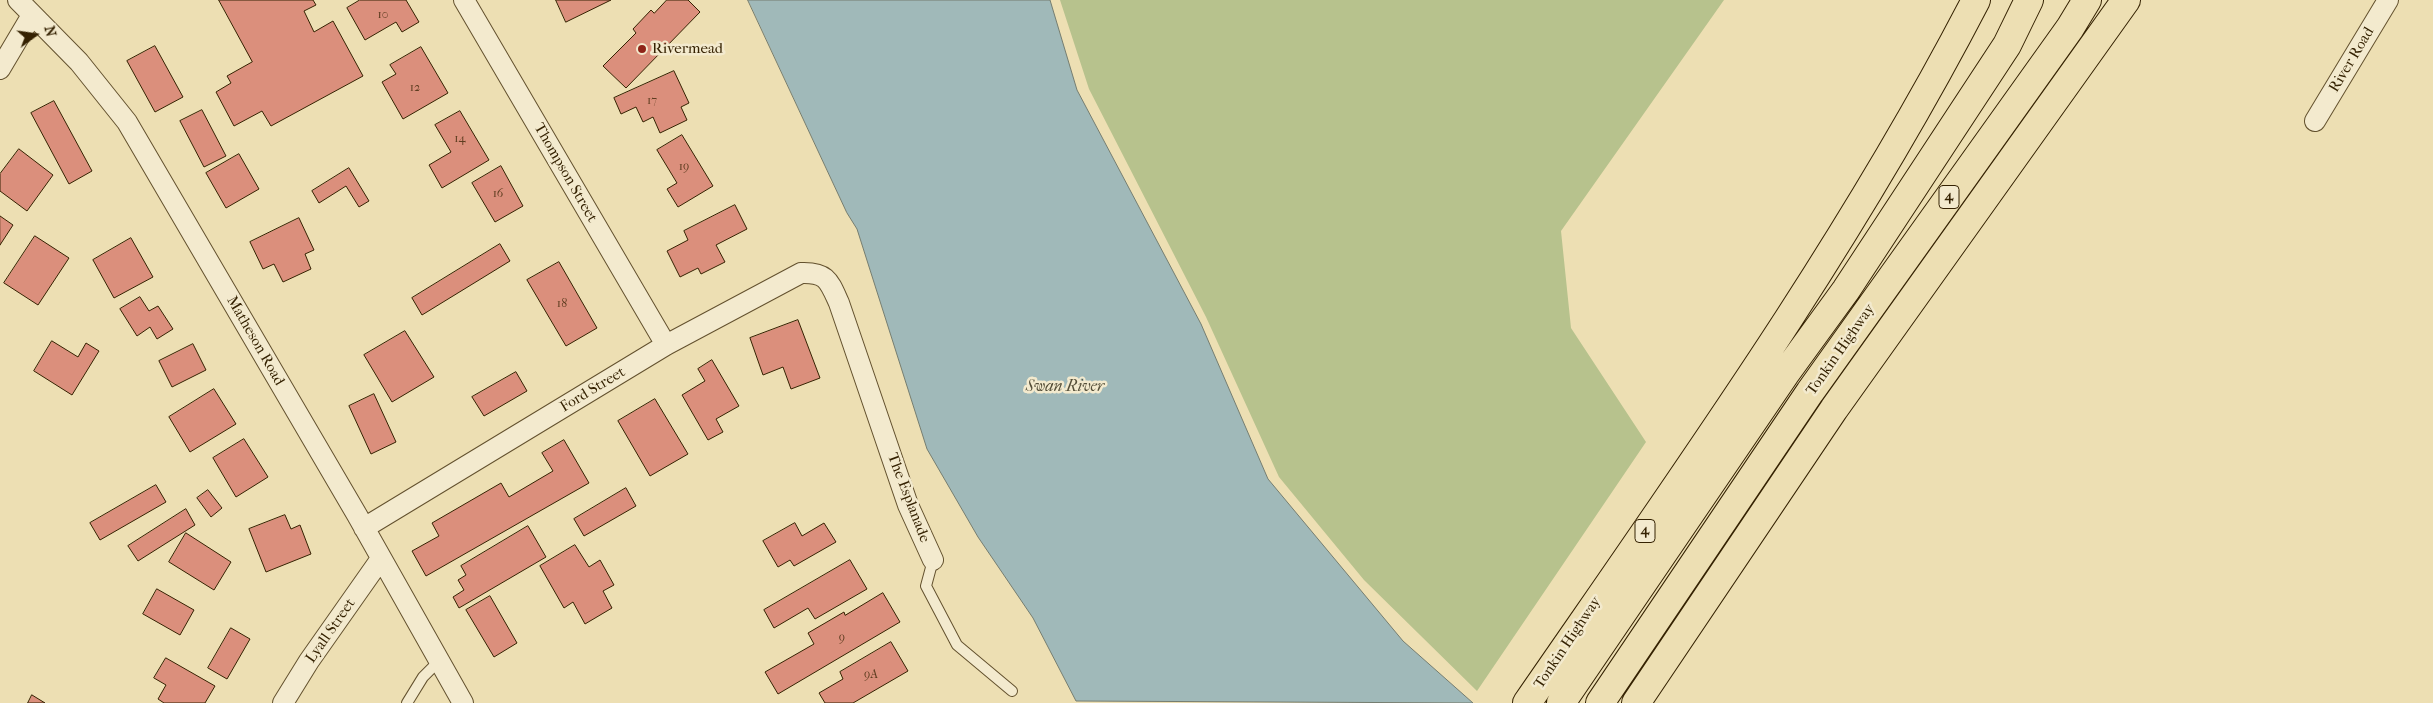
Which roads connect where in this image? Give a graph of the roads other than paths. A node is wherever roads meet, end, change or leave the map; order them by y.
1 (18, 0) edge
2 (464, 0) edge
3 (1976, 0) edge
4 (2029, 0) edge
5 (2087, 0) edge
6 (2126, 0) edge
7 (2388, 0) edge
8 (32, 15) junction
9 (0, 69) edge
10 (2315, 121) dead end
11 (828, 280) joint
12 (666, 346) junction
13 (364, 528) junction
14 (380, 560) junction
15 (933, 560) joint
16 (439, 661) junction
17 (1012, 691) dead end
18 (283, 703) edge
19 (408, 703) edge
20 (463, 703) edge
21 (1527, 703) edge
22 (1560, 703) edge
23 (1600, 703) edge
24 (1636, 703) edge

1 - 8 street, Matheson Road
2 - 12 street, Thompson Street
3 - 21 highway, Tonkin Highway / 4
4 - 22 highway, Tonkin Highway
5 - 23 highway, Tonkin Highway / 4
6 - 24 highway
7 - 10 street, River Road
8 - 9 street
8 - 13 street, Matheson Road
11 - 12 street, Ford Street
11 - 15 street, The Esplanade
12 - 13 street, Ford Street
13 - 14 street, Matheson Road
14 - 16 street, Matheson Road
14 - 18 street, Lyall Street
15 - 17 lane, The Esplanade
16 - 19 lane
16 - 20 street, Matheson Road

